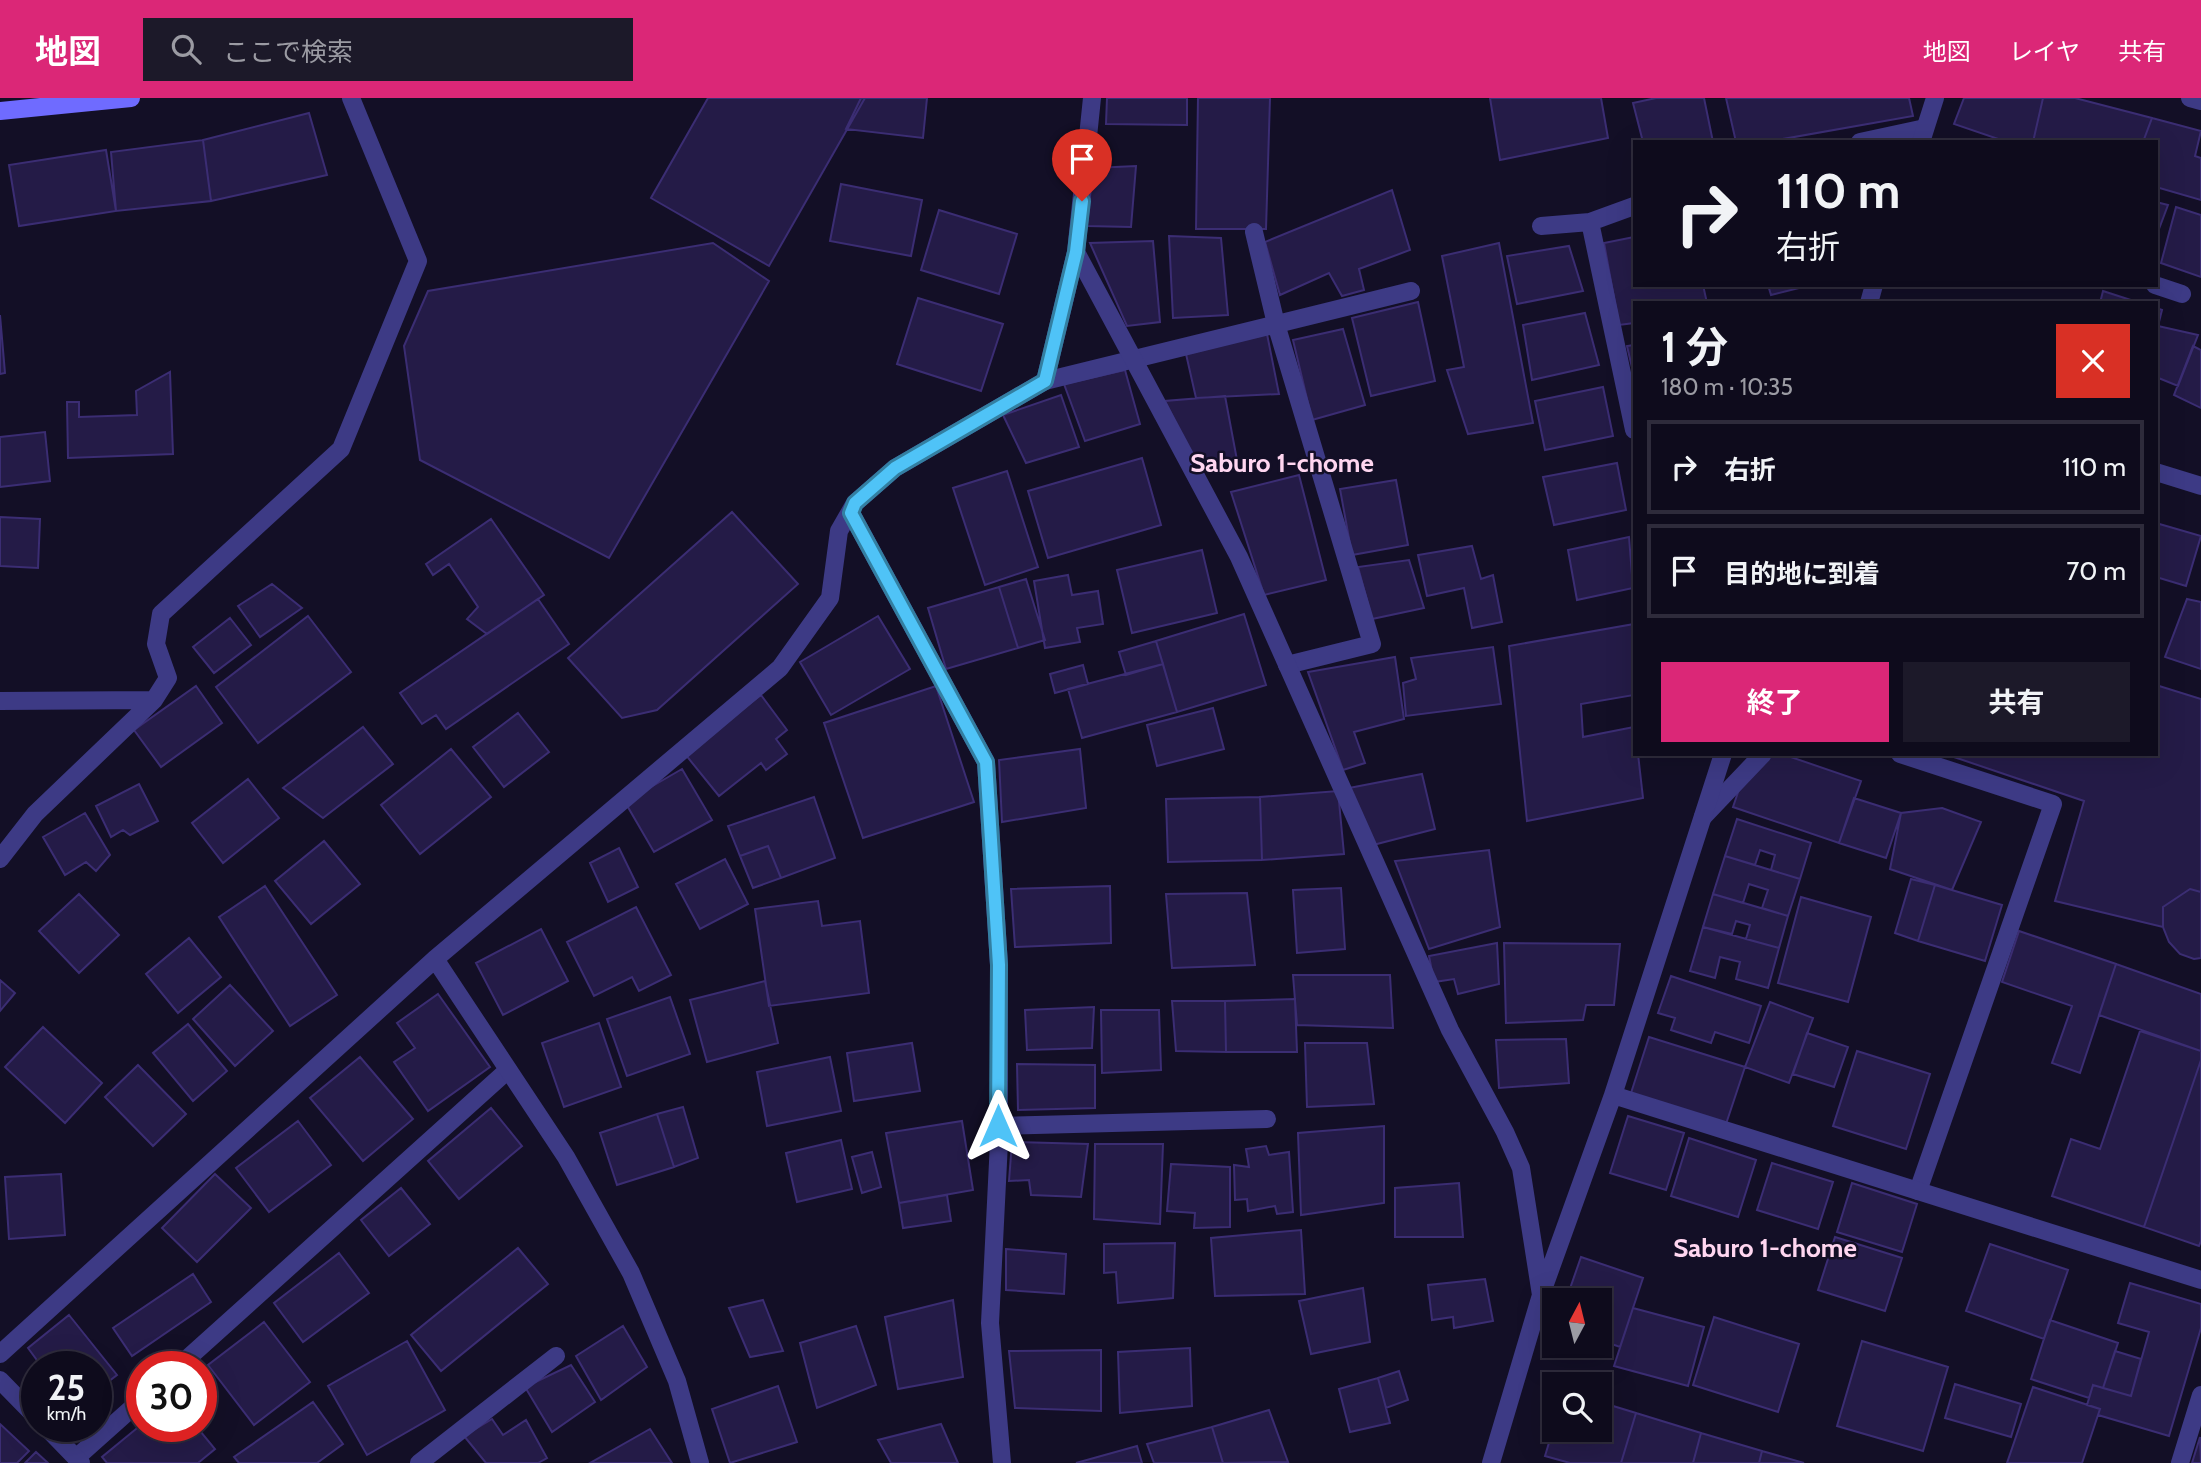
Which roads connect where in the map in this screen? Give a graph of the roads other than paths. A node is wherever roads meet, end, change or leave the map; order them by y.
1 (131, 98) edge
2 (351, 98) edge
3 (1092, 98) edge
4 (1935, 98) edge
5 (2190, 98) edge
6 (2201, 102) edge
7 (9, 107) edge
8 (1923, 135) edge
9 (1878, 140) edge
10 (1633, 206) edge
11 (1590, 222) junction
12 (1541, 226) dead end
13 (1254, 232) dead end
14 (1076, 252) junction
15 (2158, 286) edge
16 (1411, 291) dead end
17 (2182, 295) dead end
18 (1276, 324) junction
19 (1133, 358) junction
20 (1045, 381) junction
21 (1633, 425) edge
22 (2158, 473) edge
23 (2201, 486) edge
24 (851, 513) junction
25 (1287, 665) junction
26 (155, 700) junction
27 (0, 701) edge
28 (1722, 756) edge
29 (1761, 756) edge
30 (1906, 756) edge
31 (1703, 817) junction
32 (0, 859) edge
33 (435, 959) junction
34 (508, 1070) junction
35 (1613, 1095) junction
36 (1267, 1119) dead end
37 (998, 1126) junction
38 (1918, 1191) junction
39 (2201, 1280) edge
40 (1541, 1295) junction
41 (196, 1351) edge
42 (0, 1354) edge
43 (556, 1356) dead end
44 (0, 1380) edge
45 (2201, 1395) edge
46 (21, 1402) edge
47 (126, 1414) edge
48 (2198, 1416) edge
49 (60, 1442) edge
50 (78, 1461) edge
51 (419, 1463) edge
52 (701, 1463) edge
53 (1002, 1463) edge
54 (1491, 1463) edge
55 (2180, 1463) edge

1 - 7 street
2 - 26 street
3 - 14 street
4 - 8 street
5 - 6 street
8 - 9 street
10 - 11 street
11 - 12 street
11 - 21 street
13 - 18 street
14 - 19 street
14 - 20 street
15 - 17 street
16 - 18 street
18 - 19 street
18 - 25 street
19 - 20 street
19 - 25 street
20 - 24 street
22 - 23 street
24 - 33 street
24 - 37 street
25 - 40 street
26 - 27 street
26 - 32 street
28 - 31 street
29 - 31 street
30 - 38 street
31 - 35 street
33 - 34 street
33 - 42 street
34 - 41 street
34 - 52 street
35 - 38 street
35 - 40 street
36 - 37 street
37 - 53 street
38 - 39 street
40 - 54 street
43 - 51 street
44 - 46 street
45 - 48 street
47 - 50 street
48 - 55 street
49 - 50 street

